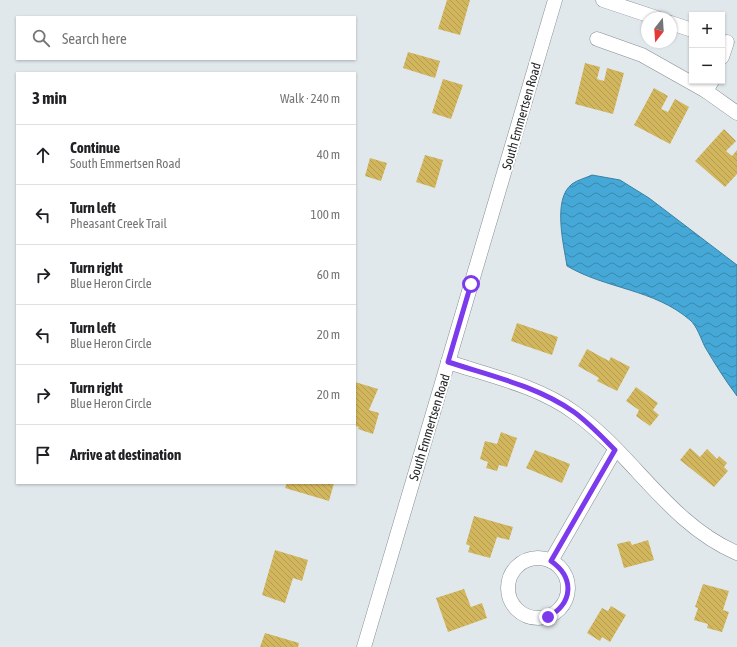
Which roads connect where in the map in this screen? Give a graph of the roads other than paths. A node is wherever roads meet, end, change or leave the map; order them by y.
1 (555, 0) edge
2 (603, 0) edge
3 (641, 13) edge
4 (677, 25) edge
5 (689, 29) edge
6 (596, 39) dead end
7 (709, 86) edge
8 (737, 114) edge
9 (448, 362) junction
10 (615, 450) junction
11 (737, 553) edge
12 (551, 561) junction
13 (364, 647) edge

1 - 9 street, South Emmertsen Road
2 - 3 street
4 - 5 street
6 - 7 street
7 - 8 street
9 - 10 street
9 - 13 street, South Emmertsen Road
10 - 11 street
10 - 12 street
12 - 12 street

